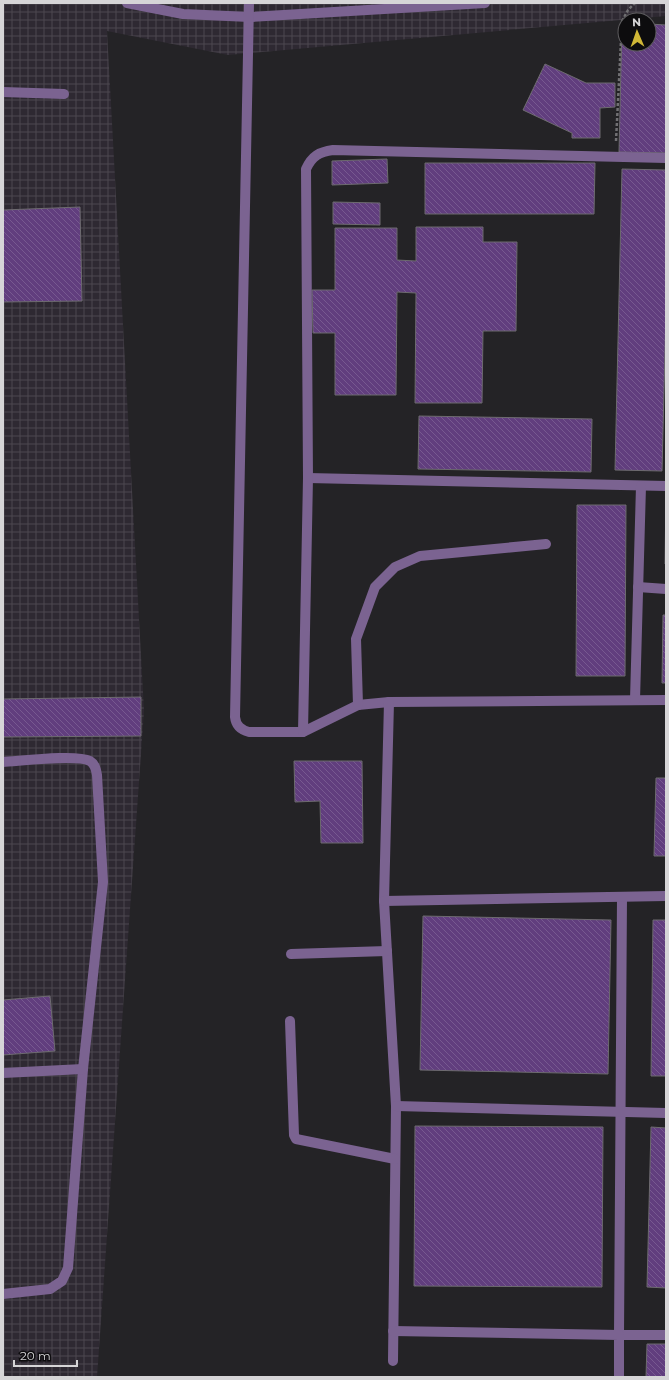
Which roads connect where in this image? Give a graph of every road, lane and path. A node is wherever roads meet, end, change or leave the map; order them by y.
1 (127, 3) edge
2 (249, 3) edge
3 (486, 3) edge
4 (635, 3) edge
5 (250, 17) junction
6 (3, 92) edge
7 (64, 94) dead end
8 (616, 141) dead end
9 (666, 158) edge
10 (308, 478) junction
11 (641, 486) junction
12 (666, 486) edge
13 (546, 544) dead end
14 (638, 587) junction
15 (666, 589) edge
16 (635, 700) junction
17 (666, 700) edge
18 (389, 702) junction
19 (358, 705) junction
20 (303, 732) junction
21 (3, 762) edge
22 (666, 896) edge
23 (622, 897) junction
24 (384, 901) junction
25 (387, 951) junction
26 (291, 954) dead end
27 (290, 1021) dead end
28 (83, 1069) junction
29 (3, 1073) edge
30 (396, 1106) junction
31 (621, 1113) junction
32 (666, 1113) edge
33 (395, 1159) junction
34 (3, 1294) edge
35 (393, 1332) junction
36 (619, 1335) junction
37 (666, 1335) edge
38 (393, 1361) dead end
39 (619, 1377) edge

1 - 5 street
2 - 5 street
3 - 5 street
4 - 8 path
5 - 20 street
6 - 7 street
9 - 10 street
10 - 11 street
10 - 20 street
11 - 12 street
11 - 14 street
13 - 19 street
14 - 15 street
14 - 16 street
16 - 17 street
16 - 18 street
18 - 19 street
18 - 24 street
19 - 20 street
21 - 28 street
22 - 23 street
23 - 24 street
23 - 31 street
24 - 25 street
25 - 26 street
25 - 30 street
27 - 33 street
28 - 29 street
28 - 34 street
30 - 31 street
30 - 33 street
31 - 32 street
31 - 36 street
33 - 35 street
35 - 36 street
35 - 38 street
36 - 37 street
36 - 39 street

